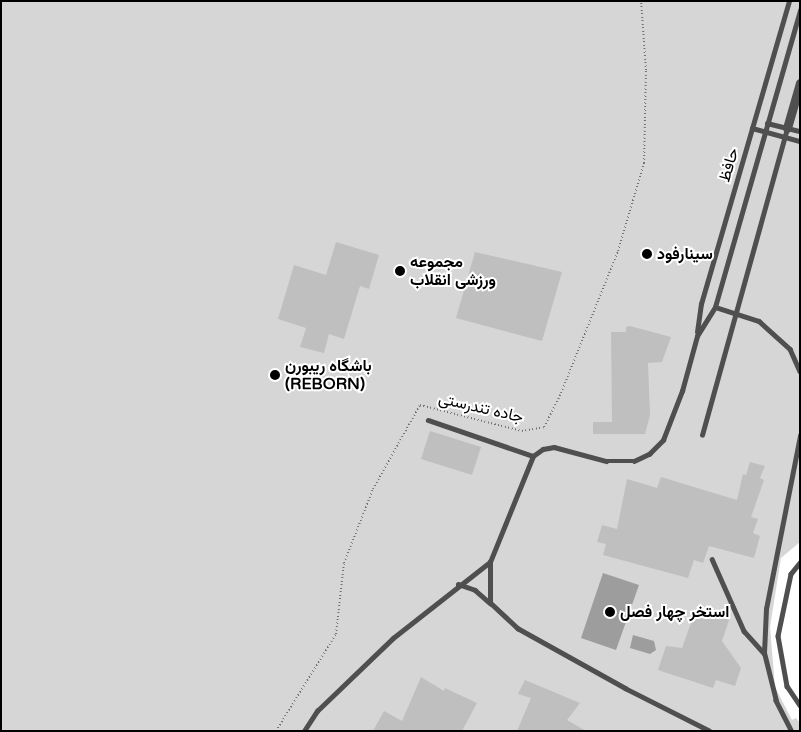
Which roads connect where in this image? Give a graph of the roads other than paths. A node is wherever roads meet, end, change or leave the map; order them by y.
1 (788, 1) edge
2 (800, 10) edge
3 (800, 83) edge
4 (767, 122) junction
5 (752, 128) junction
6 (800, 131) edge
7 (765, 132) junction
8 (785, 132) junction
9 (800, 141) edge
10 (715, 307) junction
11 (735, 314) junction
12 (697, 336) junction
13 (800, 371) edge
14 (428, 420) dead end
15 (702, 435) dead end
16 (800, 435) edge
17 (533, 456) junction
18 (712, 559) dead end
19 (490, 562) junction
20 (800, 563) edge
21 (458, 584) junction
22 (490, 604) junction
23 (764, 653) junction
24 (800, 705) edge
25 (304, 731) edge
26 (709, 731) edge
27 (791, 731) edge

1 - 5 lane, حافظ
2 - 4 lane, حافظ
3 - 8 street
4 - 7 lane, حافظ
4 - 8 lane
5 - 7 lane
5 - 12 lane, حافظ
6 - 8 lane
7 - 8 lane
7 - 10 lane, حافظ
8 - 9 lane
8 - 11 lane
10 - 11 lane
10 - 12 lane, حافظ
11 - 13 lane
11 - 15 lane
12 - 17 lane
14 - 17 lane
16 - 23 lane
17 - 19 lane
18 - 23 lane
19 - 21 lane
19 - 22 lane
20 - 24 lane
21 - 22 lane
21 - 25 lane
22 - 26 lane
23 - 27 lane

